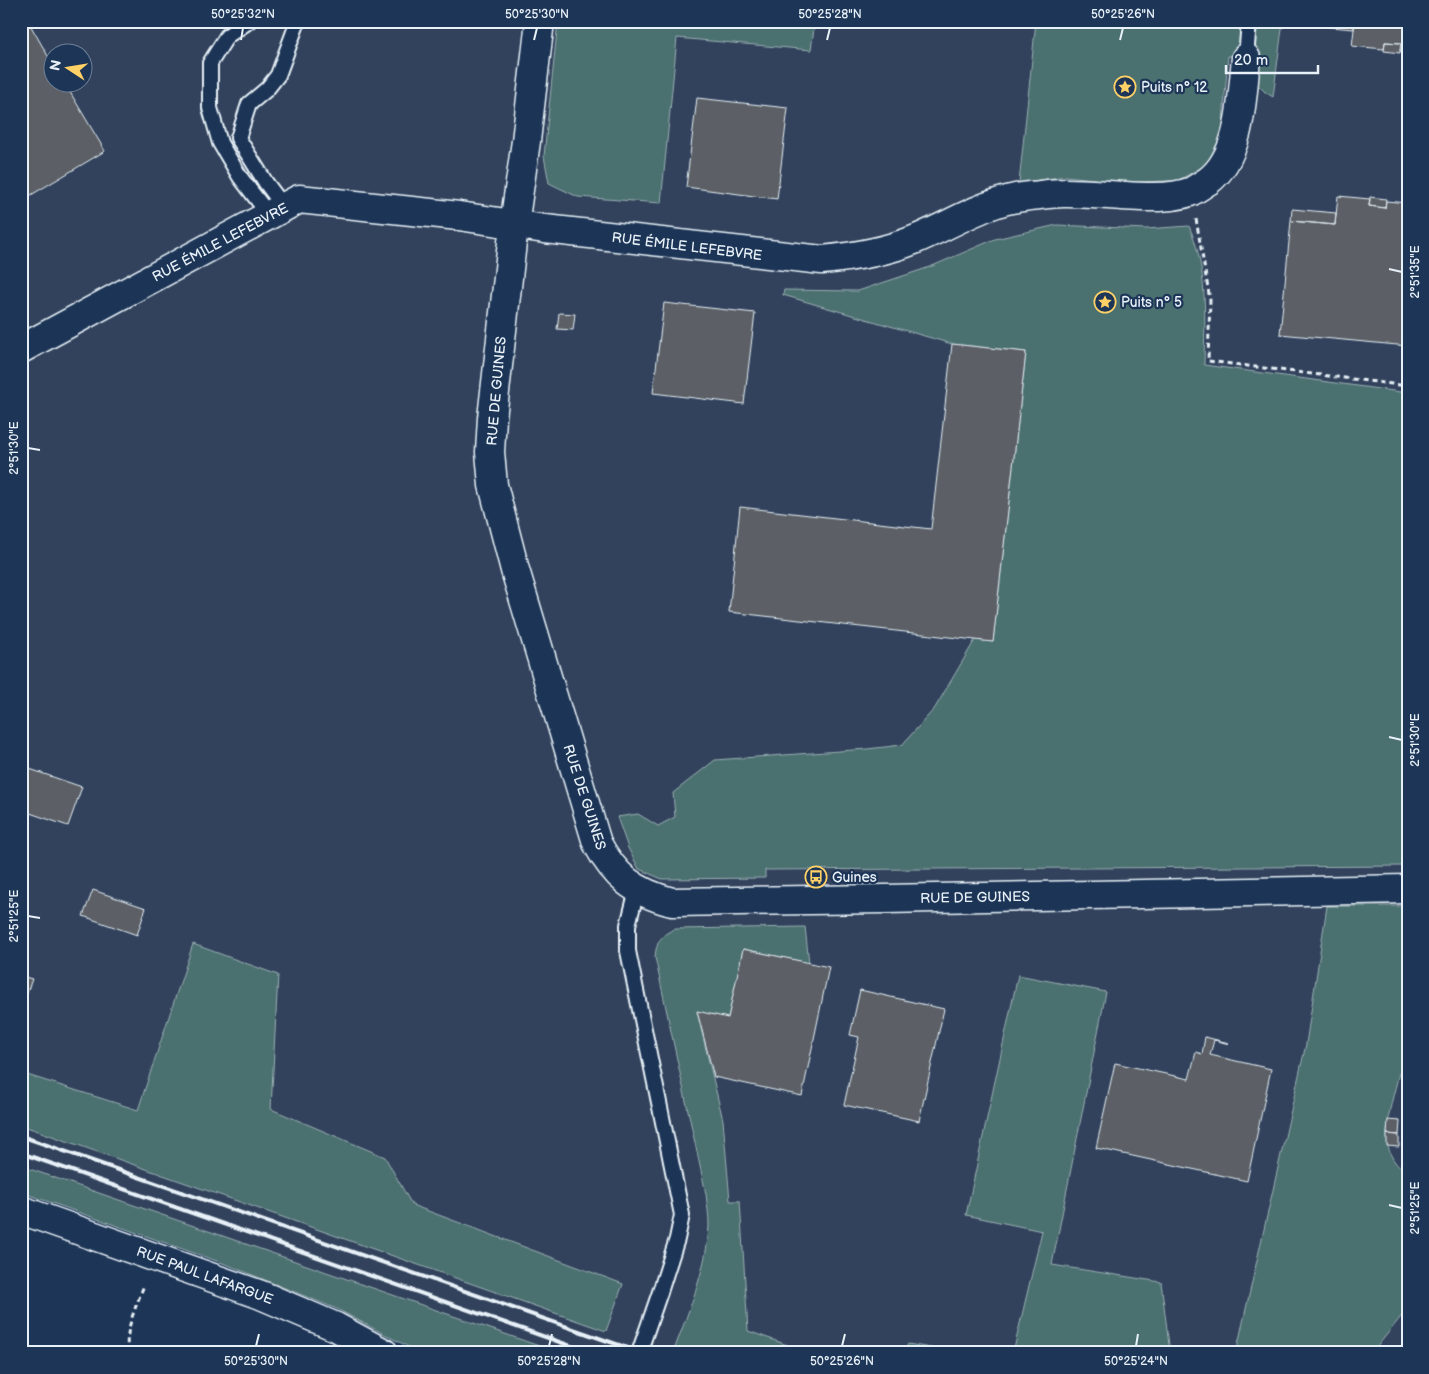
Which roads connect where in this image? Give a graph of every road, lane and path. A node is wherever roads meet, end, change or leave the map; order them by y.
1 (249, 21) edge
2 (298, 21) edge
3 (540, 21) edge
4 (1249, 21) edge
5 (1246, 58) joint
6 (1191, 191) junction
7 (277, 211) junction
8 (514, 224) junction
9 (21, 350) edge
10 (1408, 386) edge
11 (1408, 889) edge
12 (637, 890) junction
13 (21, 1210) edge
14 (155, 1256) junction
15 (129, 1353) edge
16 (384, 1353) edge
17 (639, 1353) edge

1 - 7 lane
2 - 7 lane
3 - 8 street, RUE DE GUINES
4 - 5 lane, RUE ÉMILE LEFEBVRE
5 - 6 street, RUE ÉMILE LEFEBVRE
6 - 8 street, RUE ÉMILE LEFEBVRE
6 - 10 path
7 - 8 street, RUE ÉMILE LEFEBVRE
7 - 9 street, RUE ÉMILE LEFEBVRE
8 - 12 street, RUE DE GUINES
11 - 12 street, RUE DE GUINES
12 - 17 lane, bridge
13 - 14 street, RUE PAUL LAFARGUE
14 - 15 path
14 - 16 street, RUE PAUL LAFARGUE

